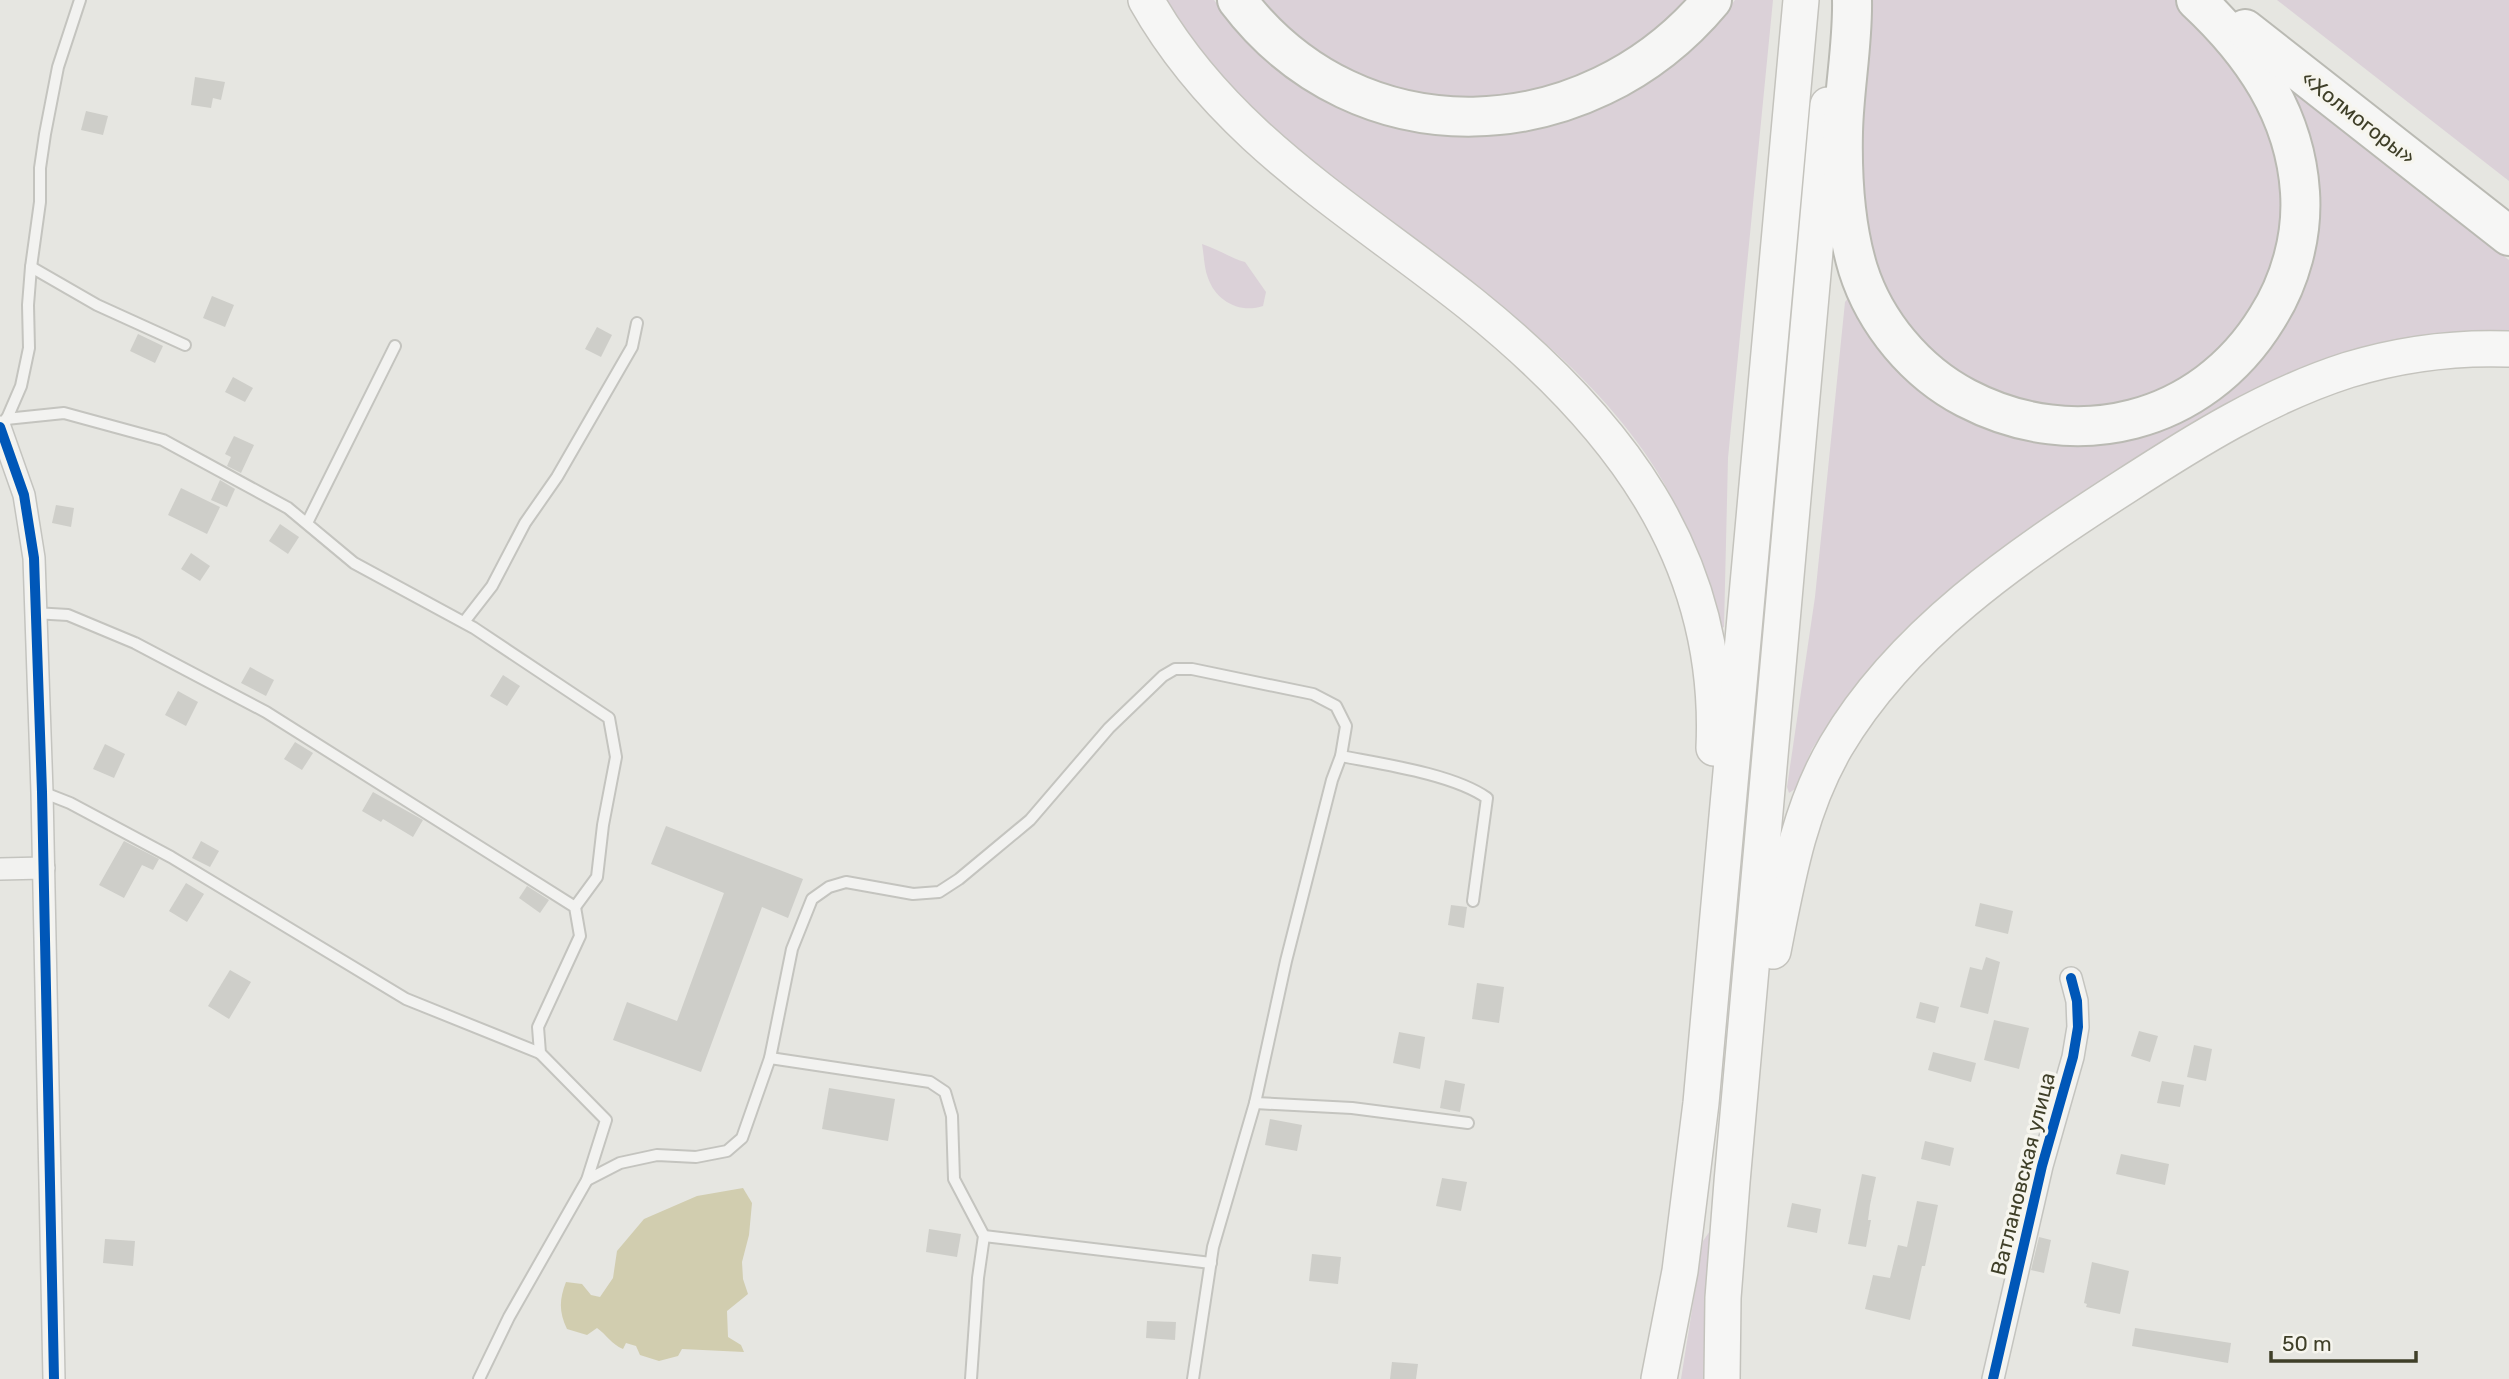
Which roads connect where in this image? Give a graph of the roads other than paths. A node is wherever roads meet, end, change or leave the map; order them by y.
1 (80, 0) edge
2 (1146, 0) edge
3 (1237, 0) edge
4 (1712, 0) edge
5 (1801, 0) edge
6 (1837, 0) edge
7 (1852, 0) edge
8 (2196, 0) edge
9 (2208, 0) edge
10 (2243, 0) edge
11 (2509, 208) edge
12 (2509, 236) edge
13 (31, 267) junction
14 (637, 323) dead end
15 (185, 345) dead end
16 (395, 346) dead end
17 (2509, 349) edge
18 (3, 425) edge
19 (307, 523) junction
20 (34, 613) junction
21 (464, 622) junction
22 (1341, 756) junction
23 (42, 792) junction
24 (44, 867) junction
25 (0, 869) edge
26 (1473, 901) dead end
27 (575, 907) junction
28 (2071, 978) dead end
29 (540, 1053) junction
30 (769, 1058) junction
31 (1255, 1103) junction
32 (1701, 1103) junction
33 (1468, 1123) dead end
34 (587, 1180) junction
35 (1732, 1182) junction
36 (984, 1236) junction
37 (1210, 1263) junction
38 (54, 1379) edge
39 (479, 1379) edge
40 (971, 1379) edge
41 (1193, 1379) edge
42 (1659, 1379) edge
43 (1722, 1379) edge
44 (1993, 1379) edge

1 - 13 lane
2 - 32 main road
3 - 4 highway
5 - 32 main road
6 - 35 main road
7 - 8 highway
9 - 12 highway, «Холмогоры»
10 - 11 highway, «Холмогоры»
13 - 15 lane
13 - 18 lane
14 - 21 lane
16 - 19 lane
17 - 35 main road
18 - 19 lane
18 - 20 street
19 - 21 lane
20 - 23 street
20 - 27 lane
21 - 27 lane
22 - 26 lane
22 - 30 lane
22 - 31 lane
23 - 24 street
23 - 29 lane
24 - 25 street
24 - 38 street
27 - 29 lane
28 - 44 street, Ватлановская улица
29 - 34 lane
30 - 34 lane
30 - 36 lane
31 - 33 lane
31 - 37 lane
32 - 42 main road
34 - 39 lane
35 - 43 main road
36 - 37 lane
36 - 40 lane
37 - 41 lane

